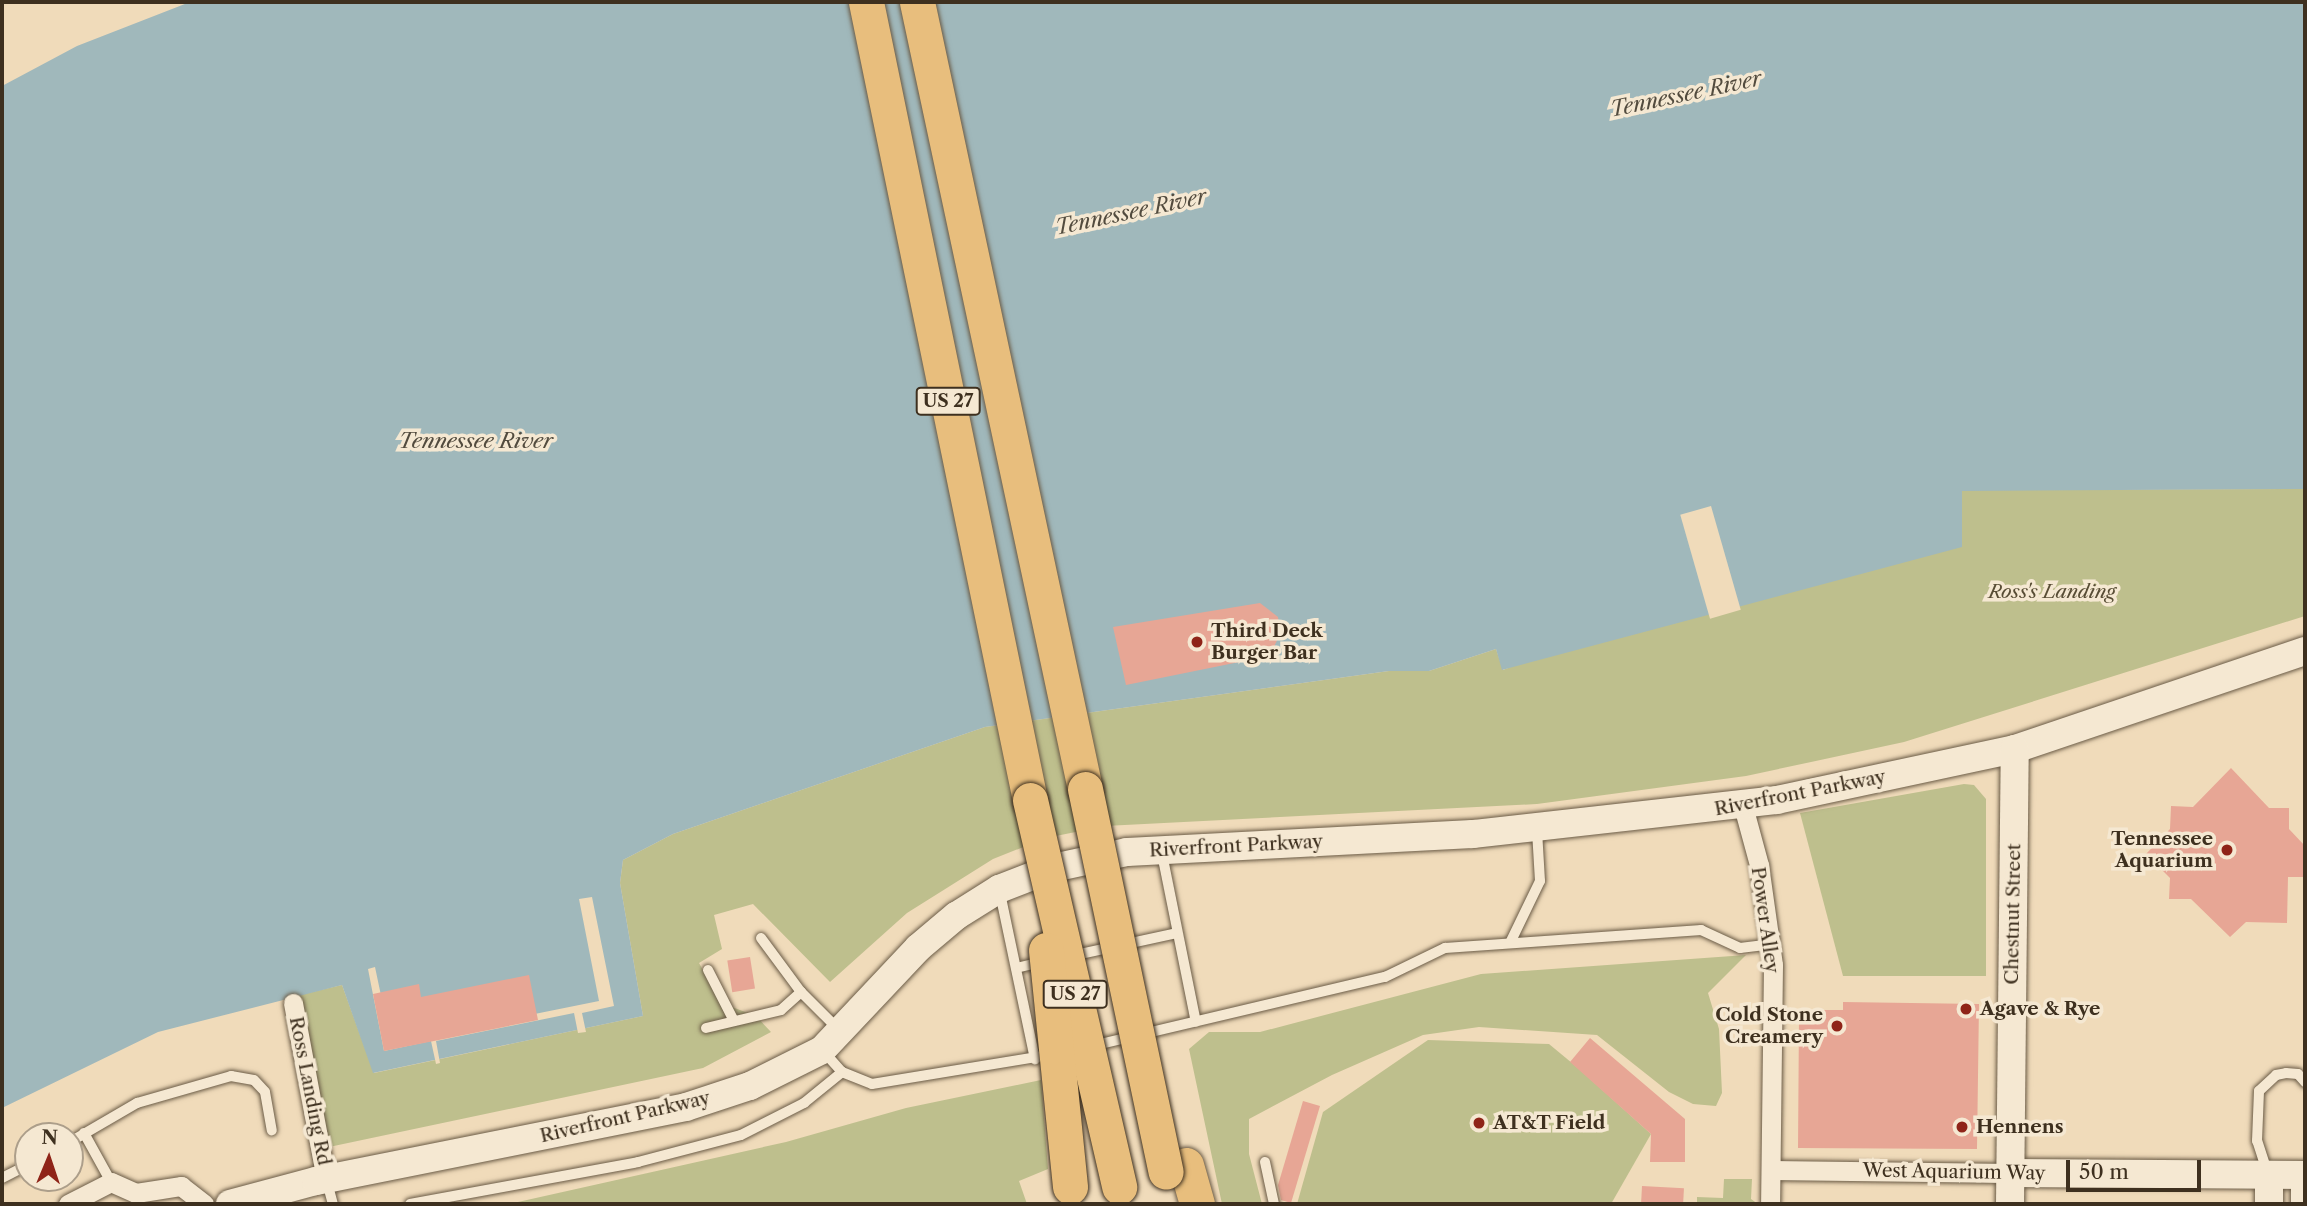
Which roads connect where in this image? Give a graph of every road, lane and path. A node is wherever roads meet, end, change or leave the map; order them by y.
1 (866, 2) edge
2 (919, 2) edge
3 (2305, 651) edge
4 (2015, 750) junction
5 (1030, 800) junction
6 (1743, 806) junction
7 (1537, 829) junction
8 (1161, 850) junction
9 (999, 889) junction
10 (1177, 933) junction
11 (761, 938) dead end
12 (1510, 943) junction
13 (1772, 944) junction
14 (1016, 968) junction
15 (708, 970) dead end
16 (801, 992) junction
17 (293, 1003) dead end
18 (734, 1021) junction
19 (1196, 1022) junction
20 (706, 1028) dead end
21 (831, 1041) junction
22 (1035, 1059) junction
23 (842, 1072) junction
24 (2305, 1082) edge
25 (272, 1130) dead end
26 (84, 1133) joint
27 (1265, 1162) dead end
28 (1771, 1170) junction
29 (2011, 1173) junction
30 (2269, 1175) junction
31 (2305, 1175) edge
32 (1175, 1180) edge
33 (111, 1182) junction
34 (330, 1191) edge
35 (1071, 1196) edge
36 (1121, 1196) edge
37 (68, 1204) edge
38 (204, 1204) edge
39 (232, 1204) edge
40 (410, 1204) edge
41 (1197, 1204) edge
42 (1274, 1204) edge
43 (1770, 1204) edge
44 (2010, 1204) edge
45 (2269, 1204) edge
46 (2305, 1204) edge

1 - 5 highway, US 27
2 - 32 highway, US 27, bridge
3 - 4 main road, Riverfront Parkway
4 - 6 main road, Riverfront Parkway
4 - 29 main road, Chestnut Street
5 - 35 highway, bridge
5 - 36 highway, US 27, bridge
6 - 7 main road, Riverfront Parkway
6 - 13 street, Power Alley
7 - 8 main road, Riverfront Parkway
7 - 12 lane
8 - 9 main road, Riverfront Parkway
8 - 10 lane
9 - 14 lane
9 - 21 main road, Riverfront Parkway
10 - 14 lane
10 - 19 lane
11 - 16 lane
12 - 13 lane
12 - 19 lane
13 - 28 street, Power Alley
14 - 22 lane
15 - 18 lane
16 - 18 lane
16 - 21 lane
17 - 34 street, Ross Landing Rd
18 - 20 lane
19 - 22 lane
21 - 23 lane
21 - 34 main road, Riverfront Parkway
22 - 23 lane
23 - 40 lane
24 - 30 lane
25 - 26 lane
26 - 33 lane
27 - 42 lane
28 - 29 street, West Aquarium Way
28 - 43 street, Power Alley
29 - 30 main road, West Aquarium Way
29 - 44 main road, Chestnut Street
30 - 31 main road, West Aquarium Way
30 - 45 main road
31 - 46 main road
32 - 41 highway
33 - 37 street
33 - 38 street
34 - 39 main road, Riverfront Parkway

